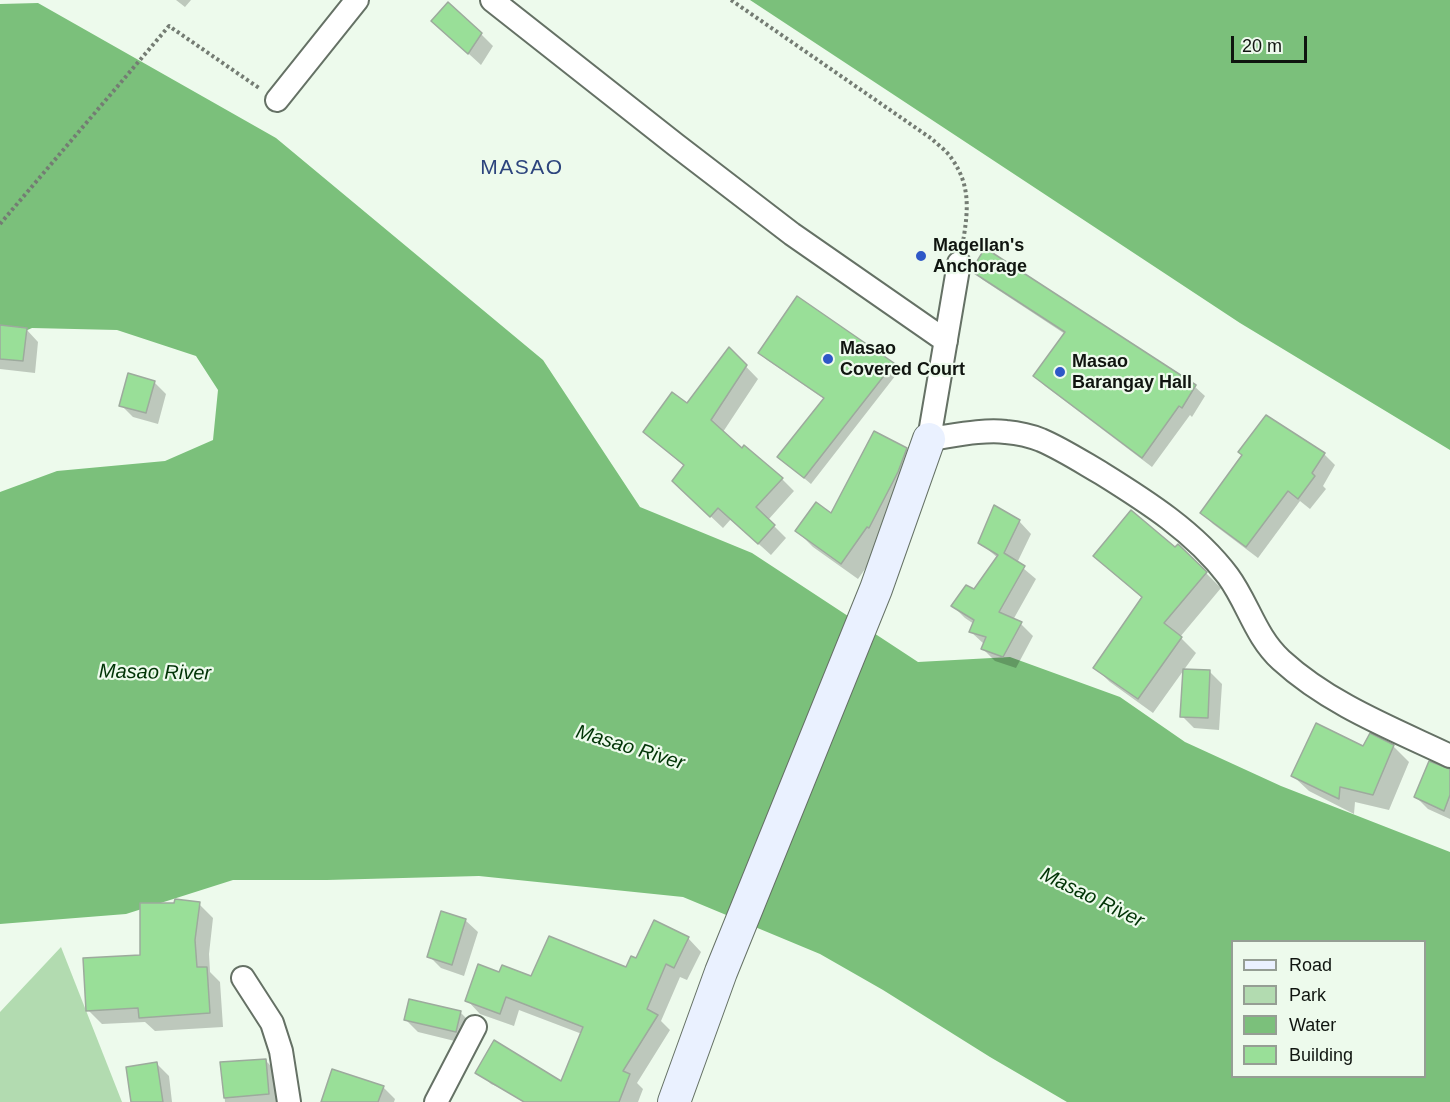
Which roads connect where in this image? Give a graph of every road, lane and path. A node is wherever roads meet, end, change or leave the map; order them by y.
1 (357, 0) edge
2 (492, 0) edge
3 (731, 0) edge
4 (278, 100) joint
5 (0, 224) edge
6 (959, 263) joint
7 (946, 341) junction
8 (929, 439) junction
9 (1450, 756) edge
10 (243, 978) dead end
11 (475, 1028) dead end
12 (289, 1102) edge
13 (436, 1102) edge
14 (674, 1102) edge

1 - 4 street
2 - 7 street
3 - 6 path
4 - 5 path
6 - 7 street
7 - 8 street
8 - 9 street
8 - 14 street
10 - 12 street
11 - 13 street

